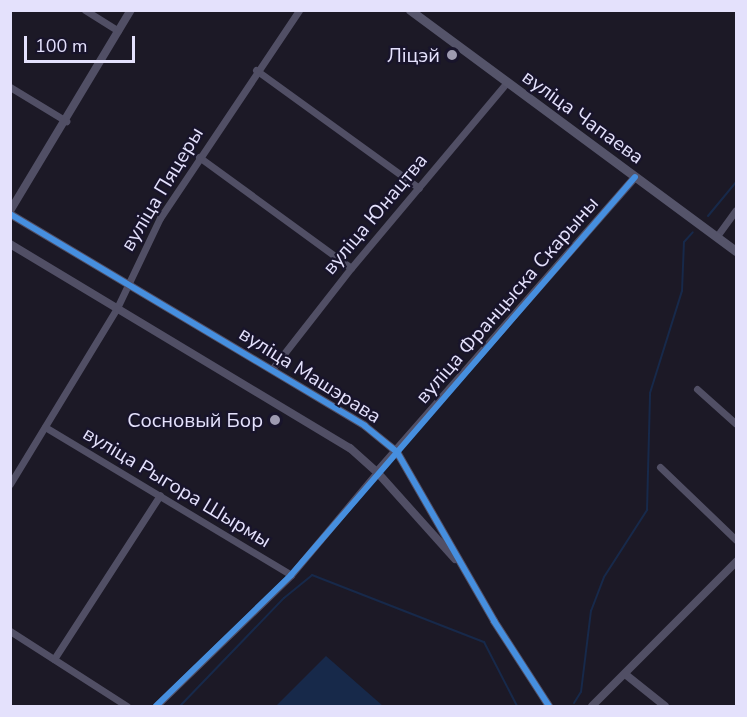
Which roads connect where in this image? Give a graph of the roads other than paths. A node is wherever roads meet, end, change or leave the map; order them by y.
1 (85, 10) edge
2 (131, 10) edge
3 (299, 10) edge
4 (410, 10) edge
5 (118, 31) junction
6 (256, 70) junction
7 (506, 83) junction
8 (10, 87) edge
9 (66, 121) junction
10 (198, 157) junction
11 (635, 177) junction
12 (419, 188) junction
13 (736, 210) edge
14 (10, 213) edge
15 (717, 236) junction
16 (10, 244) edge
17 (736, 251) edge
18 (351, 268) junction
19 (126, 282) junction
20 (117, 308) junction
21 (272, 369) junction
22 (697, 389) dead end
23 (736, 424) edge
24 (45, 427) junction
25 (396, 452) junction
26 (660, 467) dead end
27 (377, 472) junction
28 (10, 484) edge
29 (160, 495) junction
30 (736, 540) edge
31 (736, 562) edge
32 (467, 573) junction
33 (291, 575) junction
34 (10, 631) edge
35 (54, 659) junction
36 (625, 674) junction
37 (127, 706) edge
38 (156, 706) edge
39 (549, 706) edge
40 (592, 706) edge
41 (665, 706) edge

1 - 5 street
2 - 5 street
3 - 6 street, вуліца Пяцеры
4 - 7 main road, вуліца Чапаева
5 - 9 street
6 - 10 street, вуліца Пяцеры
6 - 12 street
7 - 11 main road, вуліца Чапаева
7 - 12 street, вуліца Юнацтва
8 - 9 street
9 - 14 street
10 - 18 street
10 - 19 street, вуліца Пяцеры
11 - 15 main road, вуліца Чапаева
11 - 25 street, вуліца Францыска Скарыны
12 - 18 street, вуліца Юнацтва
13 - 15 street
14 - 19 street, вуліца Машэрава
15 - 17 main road, вуліца Чапаева
16 - 20 street, вуліца Машэрава
18 - 21 street, вуліца Юнацтва
19 - 20 street, вуліца Пяцеры
19 - 21 street, вуліца Машэрава
20 - 24 street, вуліца Пяцеры
20 - 27 street, вуліца Машэрава
21 - 25 street, вуліца Машэрава
22 - 23 street
24 - 28 street, вуліца Пяцеры
24 - 29 street, вуліца Рыгора Шырмы
25 - 27 street, вуліца Францыска Скарыны
25 - 32 street, вуліца Машэрава
26 - 30 street
27 - 32 street, вуліца Машэрава
27 - 33 street, вуліца Францыска Скарыны
29 - 33 street, вуліца Рыгора Шырмы
29 - 35 street
31 - 36 street
32 - 39 street, вуліца Машэрава
33 - 38 street, вуліца Францыска Скарыны
34 - 35 street
35 - 37 street
36 - 40 street
36 - 41 street

